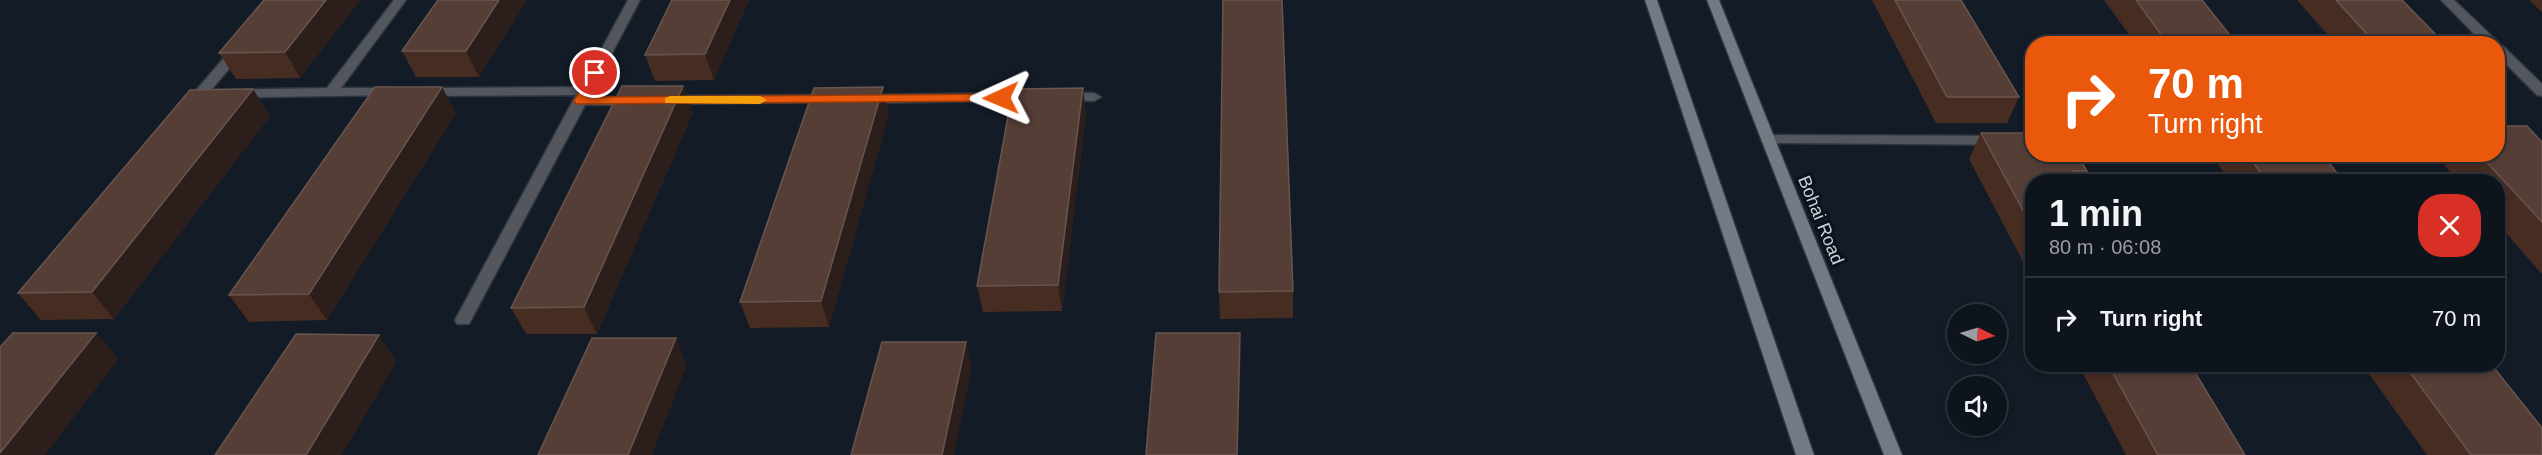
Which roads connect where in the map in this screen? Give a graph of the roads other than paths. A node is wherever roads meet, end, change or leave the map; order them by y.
1 (400, 0) edge
2 (634, 0) edge
3 (1651, 0) edge
4 (1713, 0) edge
5 (2447, 0) edge
6 (251, 34) edge
7 (2484, 36) edge
8 (2505, 56) edge
9 (2542, 92) edge
10 (331, 93) junction
11 (583, 96) junction
12 (1094, 97) dead end
13 (1768, 140) junction
14 (2025, 141) edge
15 (463, 320) dead end
16 (1805, 455) edge
17 (1893, 455) edge

1 - 10 street
2 - 11 street
3 - 16 main road
4 - 13 main road, Bohai Road
5 - 7 street
6 - 10 street
8 - 9 street
10 - 11 street
11 - 12 street
11 - 15 street
13 - 14 street
13 - 17 main road, Bohai Road

